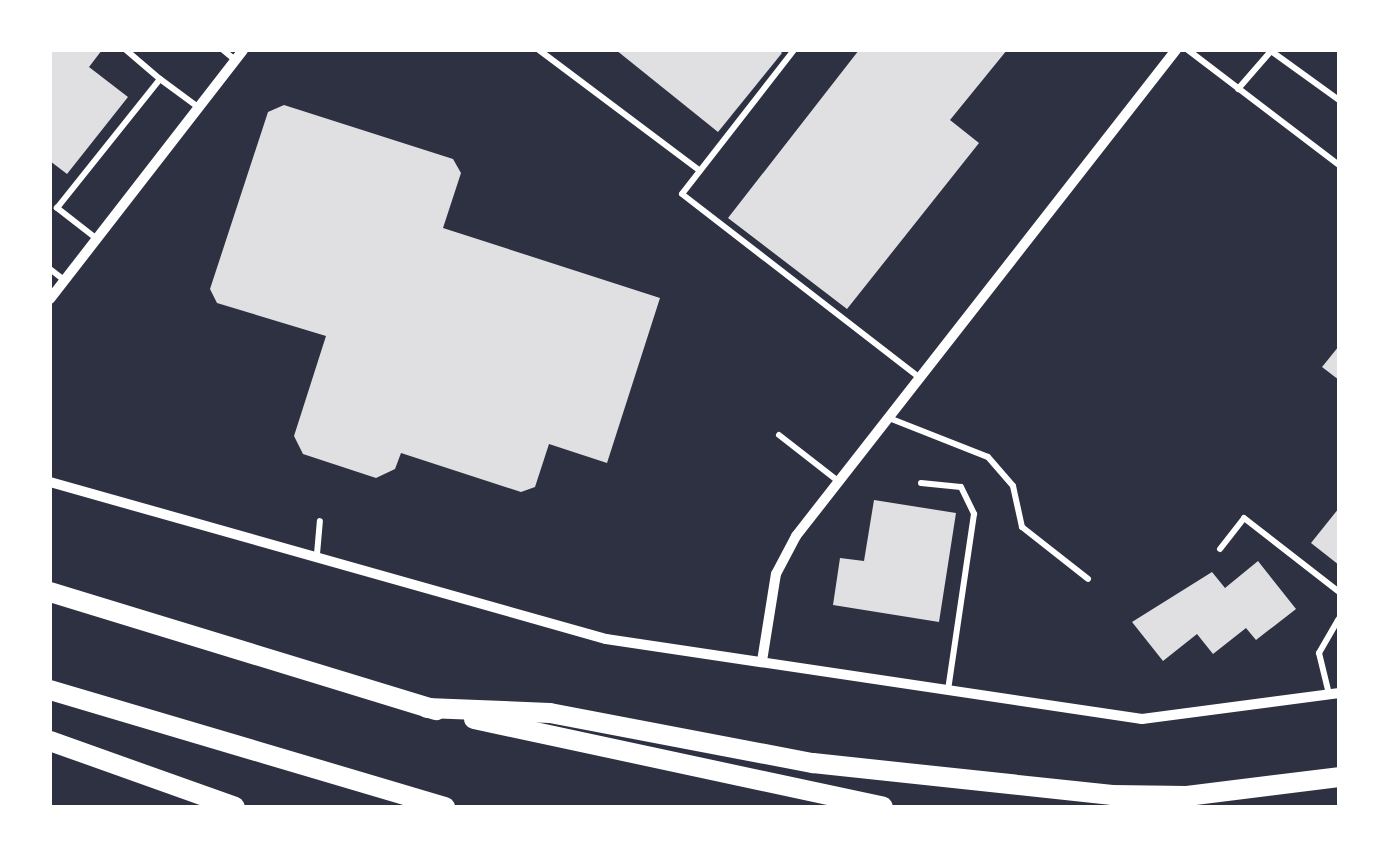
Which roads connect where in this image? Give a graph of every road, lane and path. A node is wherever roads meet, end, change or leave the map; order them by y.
1 (126, 50) edge
2 (223, 50) edge
3 (243, 50) edge
4 (539, 50) edge
5 (794, 50) edge
6 (1176, 50) edge
7 (1188, 50) edge
8 (235, 60) junction
9 (160, 79) junction
10 (1238, 89) junction
11 (1339, 100) edge
12 (199, 107) junction
13 (1339, 165) edge
14 (700, 171) junction
15 (50, 202) edge
16 (58, 208) junction
17 (97, 239) junction
18 (50, 270) edge
19 (64, 280) junction
20 (50, 298) edge
21 (919, 377) junction
22 (888, 418) junction
23 (779, 435) dead end
24 (50, 482) edge
25 (838, 482) junction
26 (921, 484) dead end
27 (320, 522) dead end
28 (1220, 548) dead end
29 (317, 554) junction
30 (1088, 580) dead end
31 (50, 592) edge
32 (1339, 592) edge
33 (1339, 619) edge
34 (762, 662) junction
35 (50, 690) edge
36 (947, 693) junction
37 (1334, 694) edge
38 (427, 708) junction
39 (50, 741) edge
40 (1339, 776) edge
41 (236, 807) edge
42 (445, 807) edge
43 (883, 807) edge

1 - 9 lane
2 - 8 lane
3 - 8 street
4 - 14 lane
5 - 14 lane
6 - 21 street
7 - 10 lane
8 - 12 street
9 - 12 lane
9 - 16 lane
10 - 11 lane
10 - 13 lane
12 - 17 street
14 - 21 lane
15 - 16 lane
16 - 17 lane
17 - 19 street
18 - 19 lane
19 - 20 street
21 - 22 street
22 - 25 street
22 - 30 lane
23 - 25 lane
24 - 29 street
25 - 34 street
26 - 36 lane
27 - 29 lane
28 - 32 lane
29 - 34 street
31 - 38 highway
33 - 37 lane
34 - 36 street
35 - 42 highway
36 - 37 street
38 - 40 highway
38 - 43 highway
39 - 41 highway

